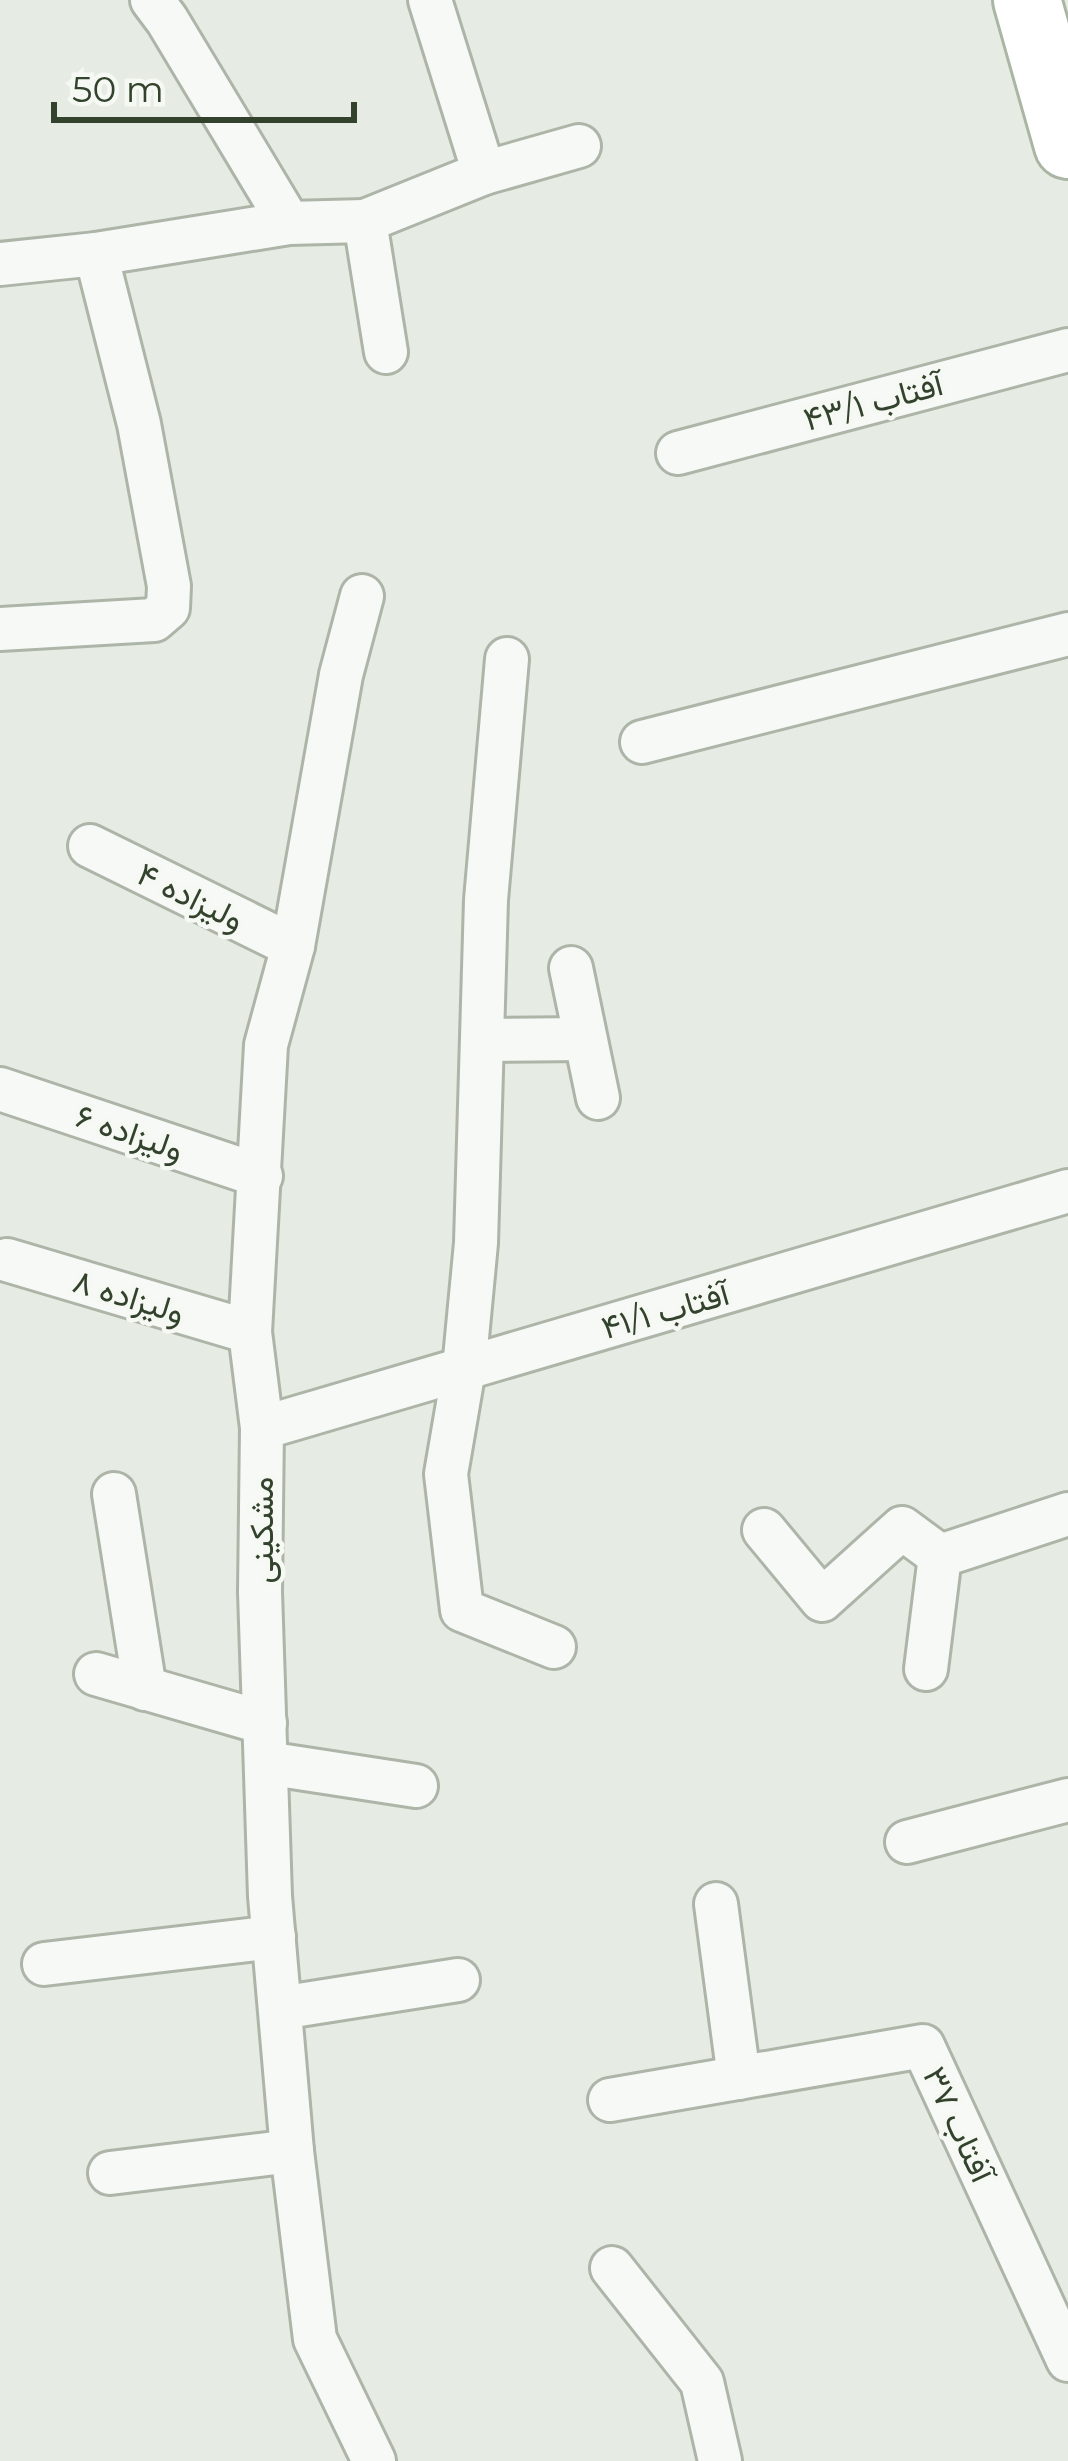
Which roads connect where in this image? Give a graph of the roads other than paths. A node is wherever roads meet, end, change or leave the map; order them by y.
1 (152, 0) edge
2 (430, 0) edge
3 (1028, 0) edge
4 (1068, 145) edge
5 (580, 146) dead end
6 (484, 173) junction
7 (365, 221) junction
8 (289, 223) junction
9 (96, 254) junction
10 (0, 264) edge
11 (1068, 350) edge
12 (386, 352) dead end
13 (678, 453) dead end
14 (362, 596) dead end
15 (0, 629) edge
16 (1068, 634) edge
17 (507, 659) dead end
18 (642, 742) dead end
19 (90, 846) dead end
20 (293, 946) junction
21 (571, 968) dead end
22 (585, 1039) junction
23 (483, 1040) junction
24 (0, 1089) edge
25 (598, 1098) dead end
26 (261, 1176) junction
27 (1068, 1191) edge
28 (7, 1260) dead end
29 (250, 1332) junction
30 (464, 1369) junction
31 (262, 1428) junction
32 (114, 1494) dead end
33 (1068, 1514) edge
34 (764, 1530) dead end
35 (940, 1556) junction
36 (554, 1647) dead end
37 (926, 1669) dead end
38 (96, 1674) dead end
39 (145, 1688) junction
40 (265, 1743) junction
41 (416, 1786) dead end
42 (1068, 1800) edge
43 (907, 1842) dead end
44 (716, 1904) dead end
45 (274, 1937) junction
46 (44, 1964) dead end
47 (458, 1981) dead end
48 (280, 2008) junction
49 (739, 2078) junction
50 (610, 2100) dead end
51 (292, 2151) junction
52 (110, 2173) dead end
53 (612, 2268) dead end
54 (1068, 2360) edge
55 (374, 2461) edge
56 (720, 2461) edge

1 - 8 street
2 - 6 street
3 - 4 main road
5 - 6 street
6 - 7 street
7 - 8 street
7 - 12 street
8 - 9 street
9 - 10 street
9 - 15 street
11 - 13 street, آفتاب ۴۳/۱
14 - 20 street, مشکینی
16 - 18 street
17 - 23 street
19 - 20 street, ولیزاده ۴
20 - 26 street, مشکینی
21 - 22 street
22 - 23 street
22 - 25 street
23 - 30 street
24 - 26 street, ولیزاده ۶
26 - 29 street, مشکینی
27 - 30 street, آفتاب ۴١/١
28 - 29 street, ولیزاده ۸
29 - 31 street, مشکینی
30 - 31 street, آفتاب ۴١/١
30 - 36 street
31 - 40 street, مشکینی
32 - 39 street
33 - 35 street
34 - 35 street
35 - 37 street
38 - 39 street
39 - 40 street
40 - 41 street
40 - 45 street, مشکینی
42 - 43 street
44 - 49 street
45 - 46 street
45 - 48 street, مشکینی
47 - 48 street
48 - 51 street, مشکینی
49 - 50 street, آفتاب ۳۷
49 - 54 street, آفتاب ۳۷
51 - 52 street
51 - 55 street, مشکینی
53 - 56 street

